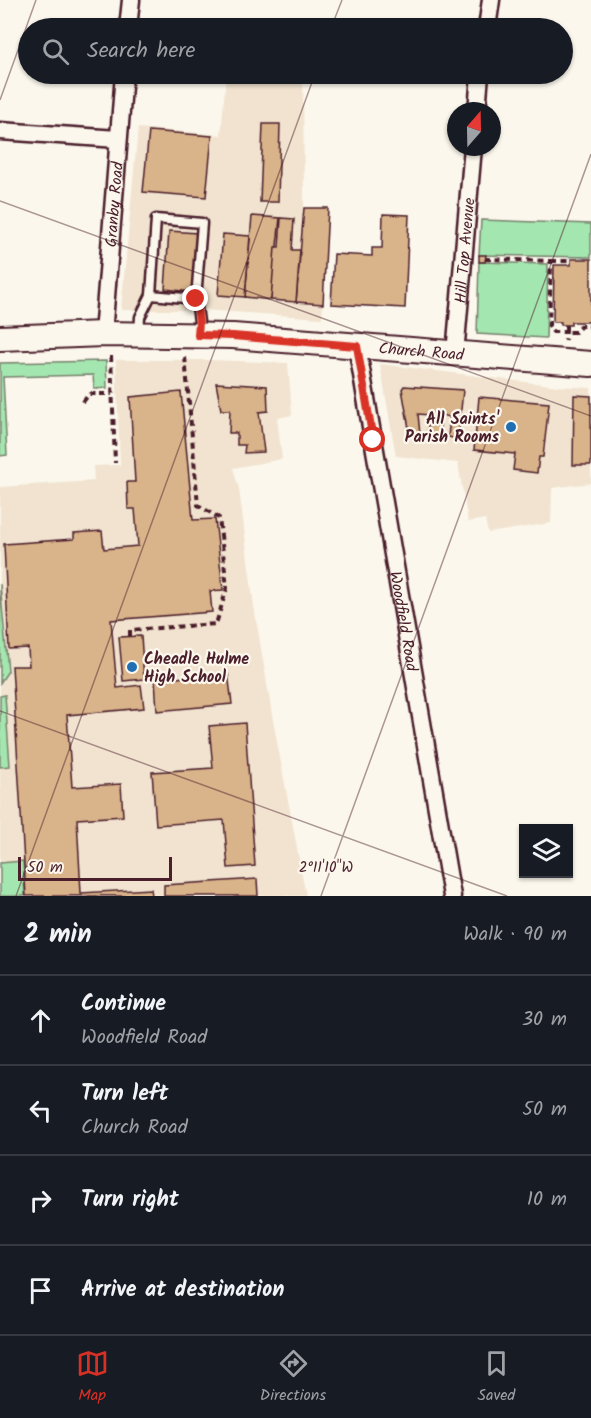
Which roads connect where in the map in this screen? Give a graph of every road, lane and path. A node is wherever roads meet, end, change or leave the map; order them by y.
1 (131, 0) edge
2 (491, 0) edge
3 (129, 18) edge
4 (488, 18) edge
5 (123, 84) edge
6 (479, 84) edge
7 (478, 102) edge
8 (0, 131) edge
9 (118, 139) junction
10 (472, 156) edge
11 (485, 259) dead end
12 (551, 261) junction
13 (571, 261) dead end
14 (151, 295) junction
15 (196, 299) junction
16 (566, 325) dead end
17 (591, 326) edge
18 (566, 332) junction
19 (107, 334) junction
20 (139, 334) junction
21 (191, 335) junction
22 (0, 338) edge
23 (357, 346) junction
24 (455, 354) junction
25 (565, 362) junction
26 (591, 364) edge
27 (112, 394) junction
28 (83, 402) dead end
29 (115, 463) dead end
30 (130, 636) dead end
31 (452, 896) edge

1 - 3 street
2 - 4 street
5 - 9 street, Granby Road
6 - 7 street
8 - 9 street
9 - 19 street, Granby Road
10 - 24 street, Hill Top Avenue
11 - 12 path
12 - 13 path
12 - 18 path
14 - 15 lane
14 - 15 lane
14 - 20 lane
15 - 21 lane
16 - 18 path
17 - 18 path
18 - 25 path
19 - 20 main road, Church Road
19 - 22 main road, Church Road
19 - 27 path
20 - 21 main road, Church Road
21 - 23 main road, Church Road
21 - 30 path
23 - 24 main road, Church Road
23 - 31 street, Woodfield Road
24 - 25 main road, Church Road
25 - 26 main road, Church Road
27 - 28 path
27 - 29 path

